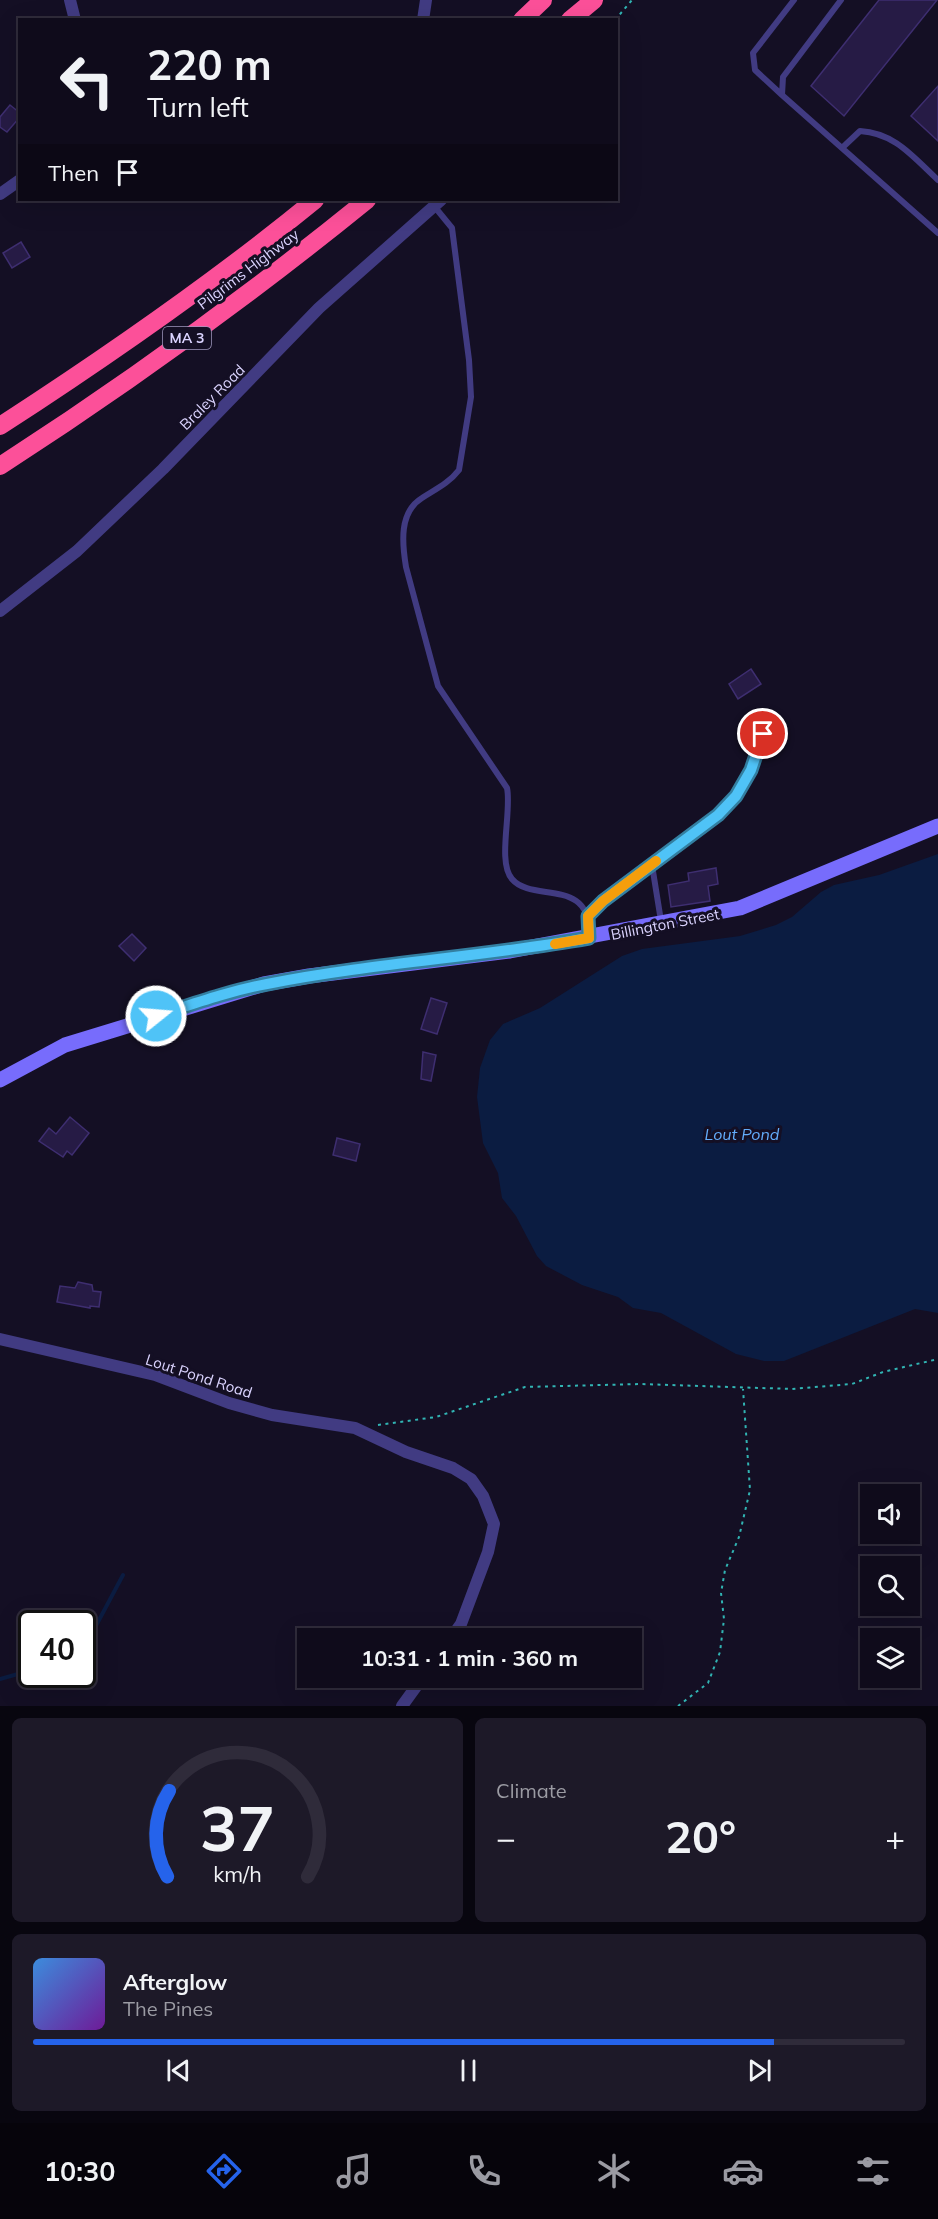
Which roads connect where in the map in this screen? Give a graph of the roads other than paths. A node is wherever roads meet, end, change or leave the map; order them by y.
1 (70, 0) edge
2 (426, 0) edge
3 (543, 0) edge
4 (592, 0) edge
5 (794, 0) edge
6 (841, 0) edge
7 (74, 18) edge
8 (423, 18) edge
9 (524, 18) edge
10 (572, 18) edge
11 (783, 95) junction
12 (842, 148) junction
13 (938, 180) edge
14 (18, 181) edge
15 (0, 194) edge
16 (314, 201) edge
17 (366, 201) edge
18 (437, 203) edge
19 (938, 233) edge
20 (0, 426) edge
21 (0, 466) edge
22 (0, 610) edge
23 (767, 715) dead end
24 (938, 826) edge
25 (652, 865) junction
26 (588, 916) junction
27 (661, 925) junction
28 (589, 938) junction
29 (0, 1080) edge
30 (0, 1339) edge
31 (458, 1628) edge
32 (415, 1688) edge
33 (402, 1706) edge

1 - 7 street
2 - 8 street
3 - 9 highway
4 - 10 highway
5 - 11 lane
6 - 11 lane
11 - 12 lane
12 - 13 lane
12 - 19 lane
14 - 15 street
16 - 20 highway, Pilgrims Highway / MA 3
17 - 21 highway, Pilgrims Highway / MA 3
18 - 22 street, Braley Road
18 - 26 lane
23 - 25 lane
24 - 27 street, Billington Street
25 - 26 lane
25 - 27 lane
26 - 28 lane
27 - 28 street, Billington Street
28 - 29 street, Billington Street
30 - 31 street, Lout Pond Road
32 - 33 street

